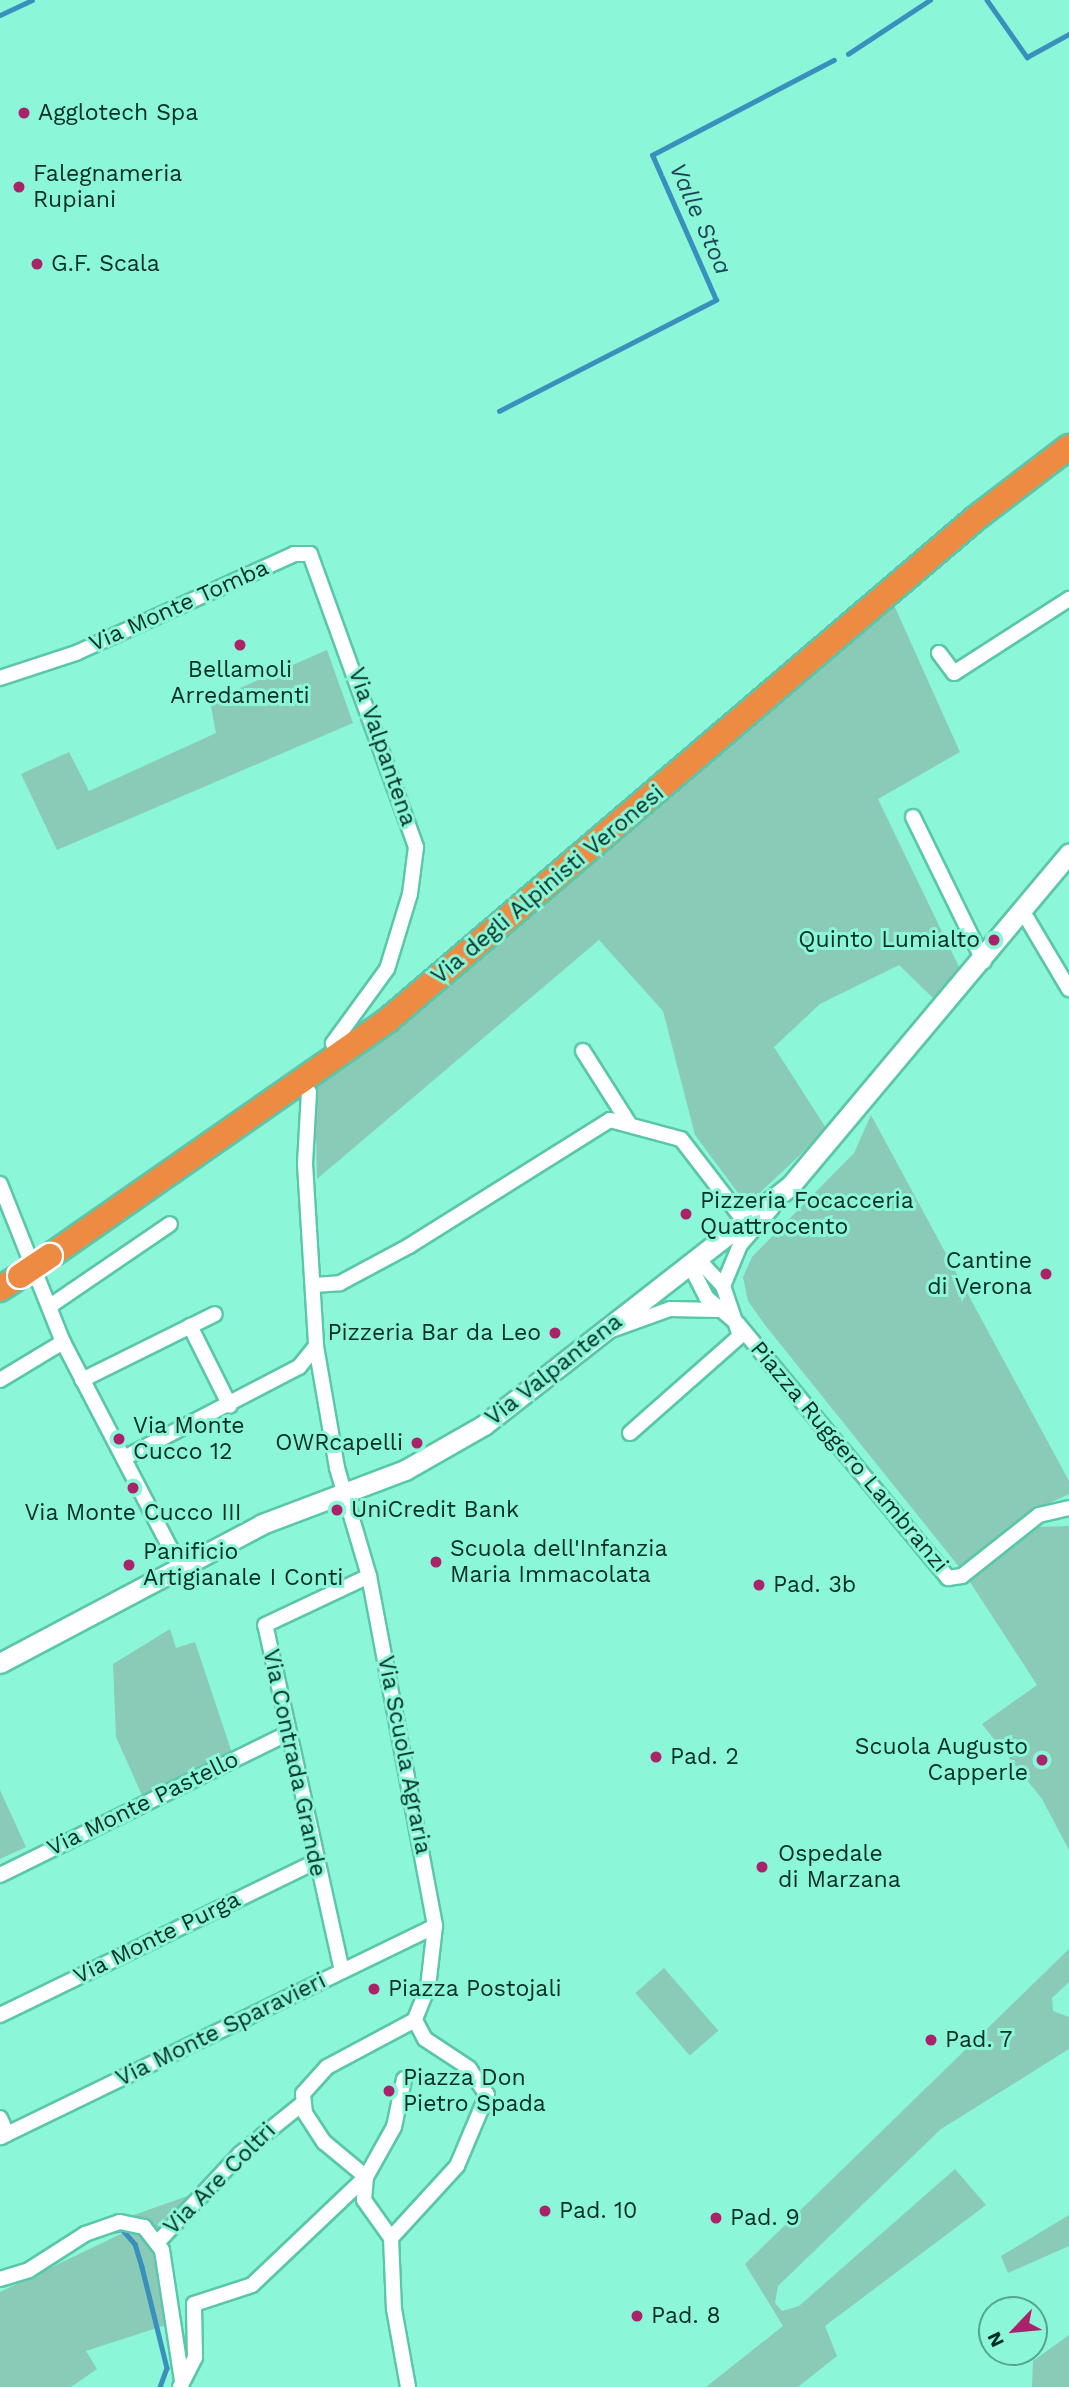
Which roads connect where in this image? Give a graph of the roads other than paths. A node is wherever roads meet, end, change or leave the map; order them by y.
1 (1069, 447) edge
2 (1069, 599) edge
3 (331, 602) joint
4 (939, 653) dead end
5 (0, 678) edge
6 (913, 817) dead end
7 (1069, 853) edge
8 (1022, 910) junction
9 (984, 962) junction
10 (1069, 989) edge
11 (333, 1043) dead end
12 (583, 1051) dead end
13 (309, 1092) dead end
14 (628, 1122) junction
15 (0, 1184) edge
16 (790, 1186) junction
17 (745, 1222) junction
18 (170, 1224) dead end
19 (694, 1262) junction
20 (10, 1282) edge
21 (314, 1285) junction
22 (723, 1286) junction
23 (50, 1306) junction
24 (719, 1310) junction
25 (215, 1314) dead end
26 (738, 1324) junction
27 (190, 1326) junction
28 (602, 1334) junction
29 (63, 1342) junction
30 (316, 1346) junction
31 (0, 1380) edge
32 (82, 1380) junction
33 (230, 1406) junction
34 (630, 1433) dead end
35 (124, 1458) junction
36 (348, 1490) junction
37 (1069, 1508) edge
38 (179, 1565) junction
39 (369, 1576) junction
40 (0, 1663) edge
41 (286, 1734) junction
42 (315, 1862) junction
43 (0, 1875) edge
44 (435, 1926) junction
45 (342, 1971) junction
46 (0, 2015) edge
47 (415, 2020) junction
48 (404, 2079) dead end
49 (302, 2104) junction
50 (0, 2119) edge
51 (4, 2136) edge
52 (366, 2177) junction
53 (391, 2238) junction
54 (158, 2242) junction
55 (0, 2279) edge
56 (182, 2386) edge
57 (408, 2387) edge

1 - 20 highway, Via degli Alpinisti Veronesi, bridge
2 - 4 street
3 - 5 street, Via Monte Tomba
3 - 11 street, Via Valpantena
6 - 9 street
7 - 8 street, Via Valpantena
8 - 9 street, Via Valpantena
8 - 10 street
9 - 16 street, Via Valpantena
12 - 14 street
13 - 21 street
14 - 17 street
14 - 21 street
15 - 23 street
16 - 17 street, Via Valpantena
16 - 22 street
17 - 19 street, Via Valpantena
18 - 23 street
19 - 22 street, Piazza Ruggero Lambranzi
19 - 24 street, Piazza Ruggero Lambranzi
19 - 28 street, Via Valpantena
21 - 30 street
22 - 26 street, Piazza Ruggero Lambranzi
23 - 29 street
24 - 26 street, Piazza Ruggero Lambranzi
24 - 28 street
25 - 27 street
26 - 34 street, Piazza Ruggero Lambranzi
26 - 37 street, Piazza Ruggero Lambranzi
27 - 32 street
27 - 33 street
28 - 36 street, Via Valpantena
29 - 31 street
29 - 32 street
30 - 33 street
30 - 36 street
32 - 35 street
33 - 35 street
35 - 38 street
36 - 38 street, Via Valpantena
36 - 39 street, Via Scuola Agraria
38 - 40 street, Via Valpantena
39 - 41 street, Via Contrada Grande
39 - 44 street, Via Scuola Agraria
41 - 42 street, Via Contrada Grande
41 - 43 street, Via Monte Pastello
42 - 45 street, Via Contrada Grande
42 - 46 street, Via Monte Purga
44 - 45 street, Via Monte Sparavieri
44 - 47 street, Via Scuola Agraria
45 - 51 street, Via Monte Sparavieri
47 - 49 street
47 - 53 street
48 - 52 street
49 - 52 street
49 - 54 street, Via Are Coltri
50 - 51 street
52 - 53 street
52 - 56 street
53 - 57 street
54 - 55 street
54 - 56 street, Via Are Coltri

